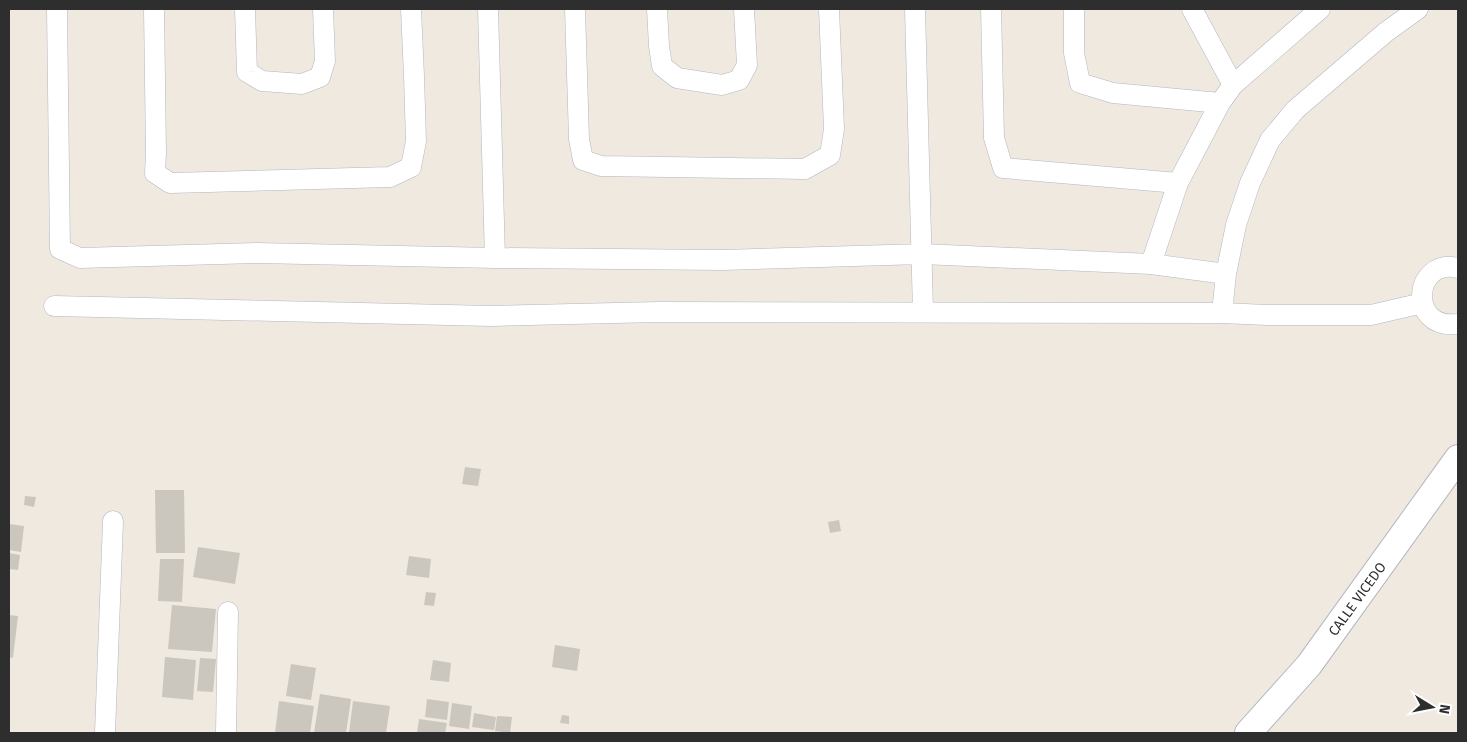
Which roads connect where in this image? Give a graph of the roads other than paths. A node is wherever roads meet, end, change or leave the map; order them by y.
1 (57, 9) edge
2 (154, 9) edge
3 (246, 9) edge
4 (323, 9) edge
5 (411, 9) edge
6 (488, 9) edge
7 (575, 9) edge
8 (658, 9) edge
9 (744, 9) edge
10 (829, 9) edge
11 (915, 9) edge
12 (992, 9) edge
13 (1074, 9) edge
14 (1192, 9) edge
15 (1418, 9) edge
16 (1318, 10) edge
17 (1233, 86) junction
18 (1220, 103) junction
19 (1178, 183) junction
20 (922, 254) junction
21 (495, 258) junction
22 (1151, 264) junction
23 (1458, 268) edge
24 (1226, 274) junction
25 (1423, 303) junction
26 (54, 306) dead end
27 (923, 312) junction
28 (1222, 313) junction
29 (1458, 324) edge
30 (1458, 458) edge
31 (113, 521) dead end
32 (228, 612) dead end
33 (105, 733) edge
34 (226, 733) edge
35 (1248, 733) edge

1 - 21 street
2 - 5 street
3 - 4 street
6 - 21 street
7 - 10 street
8 - 9 street
11 - 20 street
12 - 19 street
13 - 18 street
14 - 17 street
15 - 24 street
16 - 17 street
17 - 18 street
18 - 19 street
19 - 22 street
20 - 21 street
20 - 22 street
20 - 27 street
22 - 24 street
23 - 25 street
24 - 28 street
25 - 28 street
25 - 29 street
26 - 27 street
27 - 28 street
30 - 35 street, CALLE VICEDO
31 - 33 street
32 - 34 street

